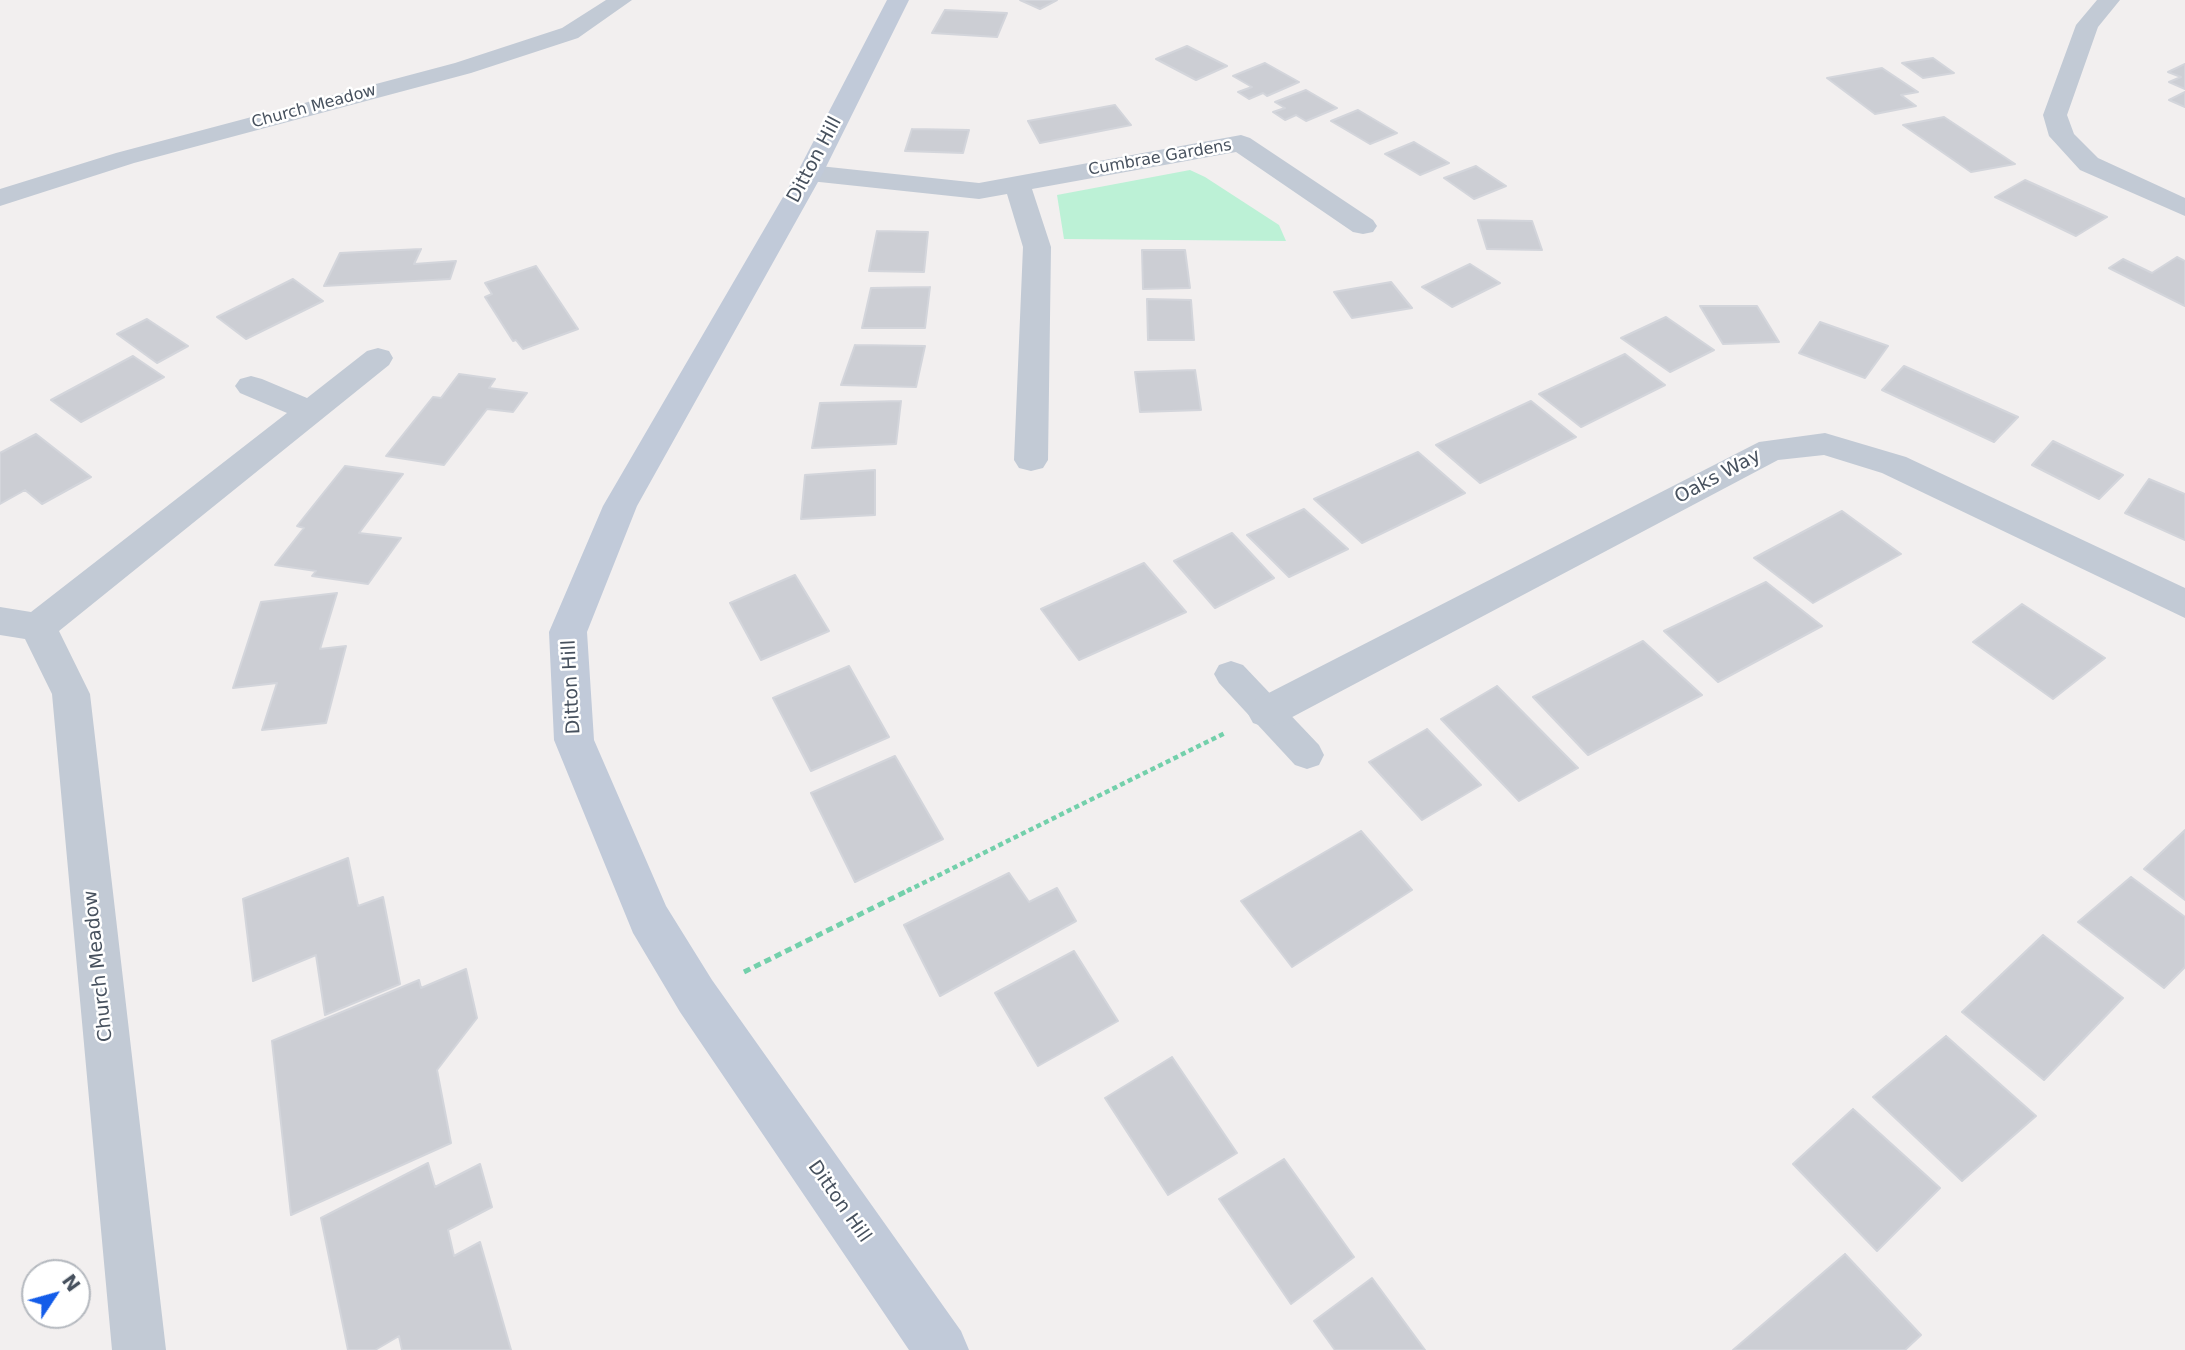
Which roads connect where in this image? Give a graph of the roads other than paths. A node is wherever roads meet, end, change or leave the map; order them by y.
1 (621, 0) edge
2 (898, 0) edge
3 (2109, 0) edge
4 (810, 173) junction
5 (1017, 184) junction
6 (0, 198) edge
7 (2185, 208) edge
8 (1363, 226) dead end
9 (377, 358) dead end
10 (251, 387) dead end
11 (310, 411) junction
12 (1031, 460) dead end
13 (2185, 604) edge
14 (19, 624) edge
15 (1231, 674) dead end
16 (1267, 712) junction
17 (1307, 755) dead end
18 (139, 1350) edge
19 (942, 1350) edge

1 - 6 street, Church Meadow
2 - 4 street, Ditton Hill
3 - 7 street
4 - 5 street, Cumbrae Gardens
4 - 19 street, Ditton Hill
5 - 8 street, Cumbrae Gardens
5 - 12 street
9 - 11 street
10 - 11 street
11 - 14 street
13 - 16 street, Oaks Way
14 - 18 street, Church Meadow
15 - 16 lane
16 - 17 lane

